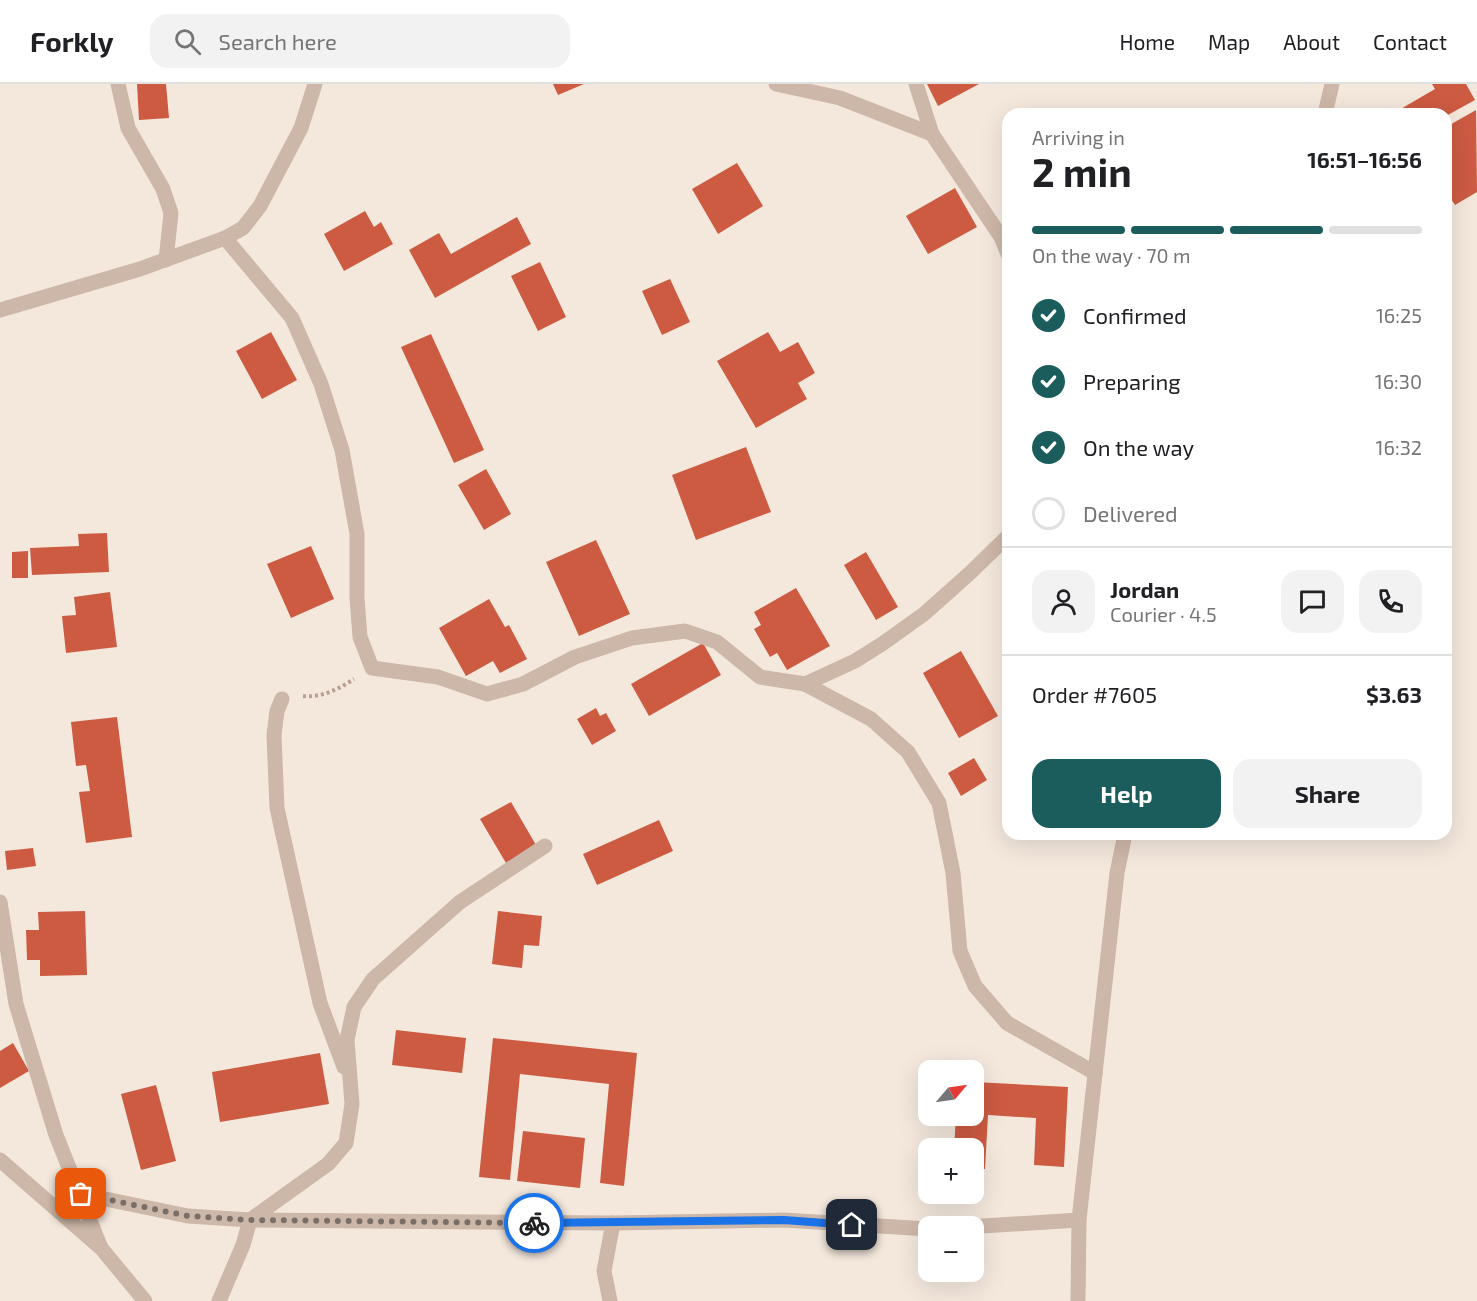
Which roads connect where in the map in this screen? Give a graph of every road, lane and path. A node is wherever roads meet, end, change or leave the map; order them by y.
1 (118, 84) edge
2 (315, 84) edge
3 (776, 84) edge
4 (916, 84) edge
5 (1332, 84) edge
6 (1326, 108) edge
7 (932, 134) junction
8 (225, 238) junction
9 (1002, 239) edge
10 (166, 260) junction
11 (0, 310) edge
12 (1002, 542) edge
13 (372, 668) junction
14 (805, 684) junction
15 (282, 699) joint
16 (1124, 840) edge
17 (545, 846) dead end
18 (0, 902) edge
19 (1095, 1073) junction
20 (350, 1082) junction
21 (0, 1160) edge
22 (81, 1194) junction
23 (250, 1220) junction
24 (1079, 1220) junction
25 (613, 1223) junction
26 (984, 1226) edge
27 (918, 1228) edge
28 (102, 1248) junction
29 (145, 1301) edge
30 (219, 1301) edge
31 (610, 1301) edge
32 (1078, 1301) edge

1 - 10 street
2 - 8 street
3 - 7 street
4 - 7 street
5 - 6 street
7 - 9 street
8 - 10 street
8 - 13 street
10 - 11 street
12 - 14 street
13 - 14 street
13 - 15 path
14 - 19 street
15 - 20 street
16 - 19 street
17 - 20 street
18 - 22 street
19 - 24 street
20 - 23 street
21 - 28 street
22 - 23 street
22 - 28 street
23 - 25 street
23 - 30 street
24 - 26 street
24 - 32 street
25 - 27 street
25 - 31 street
28 - 29 street

